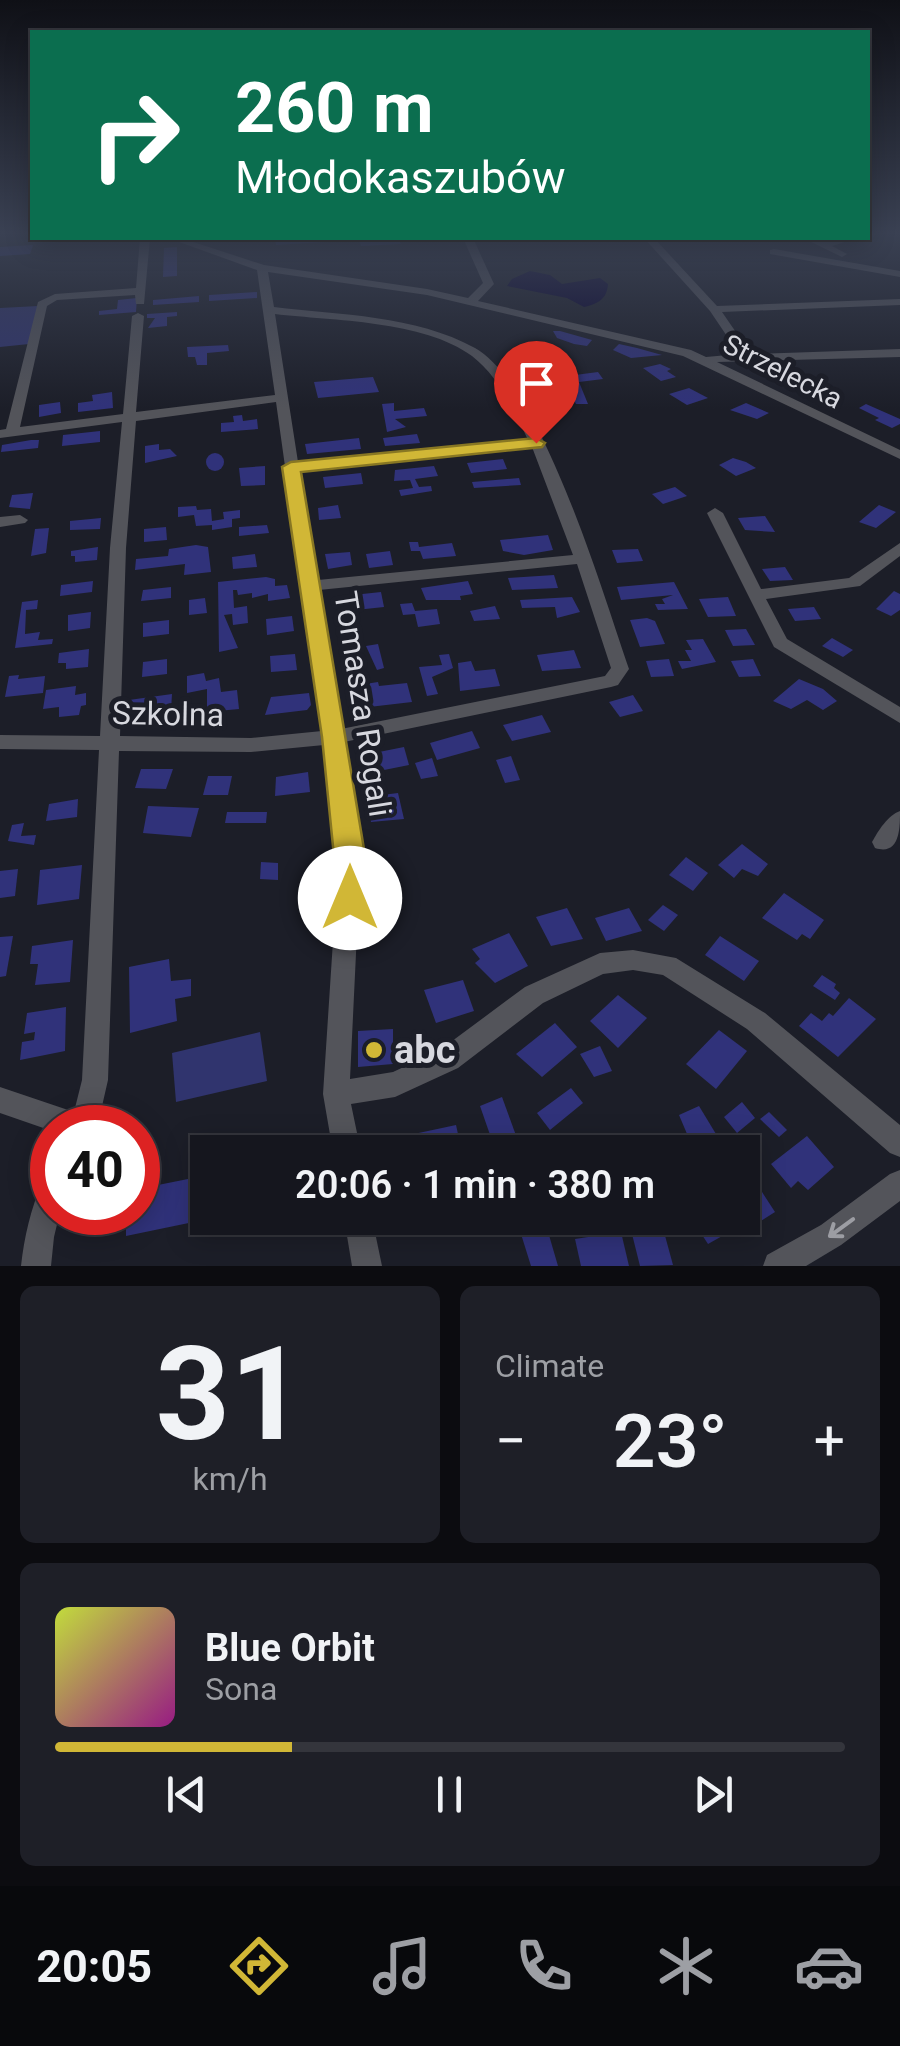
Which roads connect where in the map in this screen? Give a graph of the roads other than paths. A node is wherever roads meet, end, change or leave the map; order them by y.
1 (140, 291) edge
2 (141, 291) edge
3 (265, 291) edge
4 (416, 291) edge
5 (482, 291) edge
6 (698, 291) edge
7 (470, 302) junction
8 (900, 302) edge
9 (714, 309) junction
10 (267, 310) junction
11 (900, 353) edge
12 (706, 359) junction
13 (748, 359) junction
14 (727, 370) junction
15 (280, 398) junction
16 (128, 416) junction
17 (6, 433) edge
18 (536, 443) junction
19 (900, 455) edge
20 (291, 467) junction
21 (715, 513) dead end
22 (20, 520) dead end
23 (0, 522) edge
24 (900, 548) edge
25 (581, 559) junction
26 (310, 586) junction
27 (755, 594) junction
28 (900, 716) edge
29 (335, 737) junction
30 (0, 742) edge
31 (112, 744) junction
32 (900, 819) edge
33 (883, 842) dead end
34 (336, 1094) junction
35 (0, 1100) edge
36 (88, 1105) edge
37 (30, 1110) edge
38 (344, 1135) edge
39 (900, 1142) edge
40 (900, 1184) edge
41 (40, 1235) edge
42 (361, 1235) edge
43 (36, 1266) edge
44 (367, 1266) edge
45 (778, 1266) edge

1 - 17 street
2 - 16 street
3 - 10 street, Tomasza Rogali
4 - 7 street, Strzelecka
5 - 7 street
6 - 9 street
7 - 12 street, Strzelecka
8 - 9 street
9 - 13 street
10 - 15 street, Tomasza Rogali
10 - 18 street
11 - 13 street
12 - 13 street
12 - 14 street, Strzelecka
13 - 14 street
14 - 19 street, Strzelecka
15 - 16 street
15 - 20 street, Tomasza Rogali
16 - 17 street
16 - 31 street
18 - 20 street
18 - 25 street
20 - 26 street, Tomasza Rogali
21 - 27 street
22 - 23 street
24 - 27 street
25 - 26 street
25 - 29 street, Szkolna
26 - 29 street, Tomasza Rogali
27 - 28 street
29 - 31 street, Szkolna
29 - 34 street, Tomasza Rogali
30 - 31 street, Szkolna
31 - 36 street
32 - 33 street
34 - 38 street, Tomasza Rogali
34 - 39 street
35 - 37 street
40 -> 45 street
41 - 43 street
42 - 44 street

